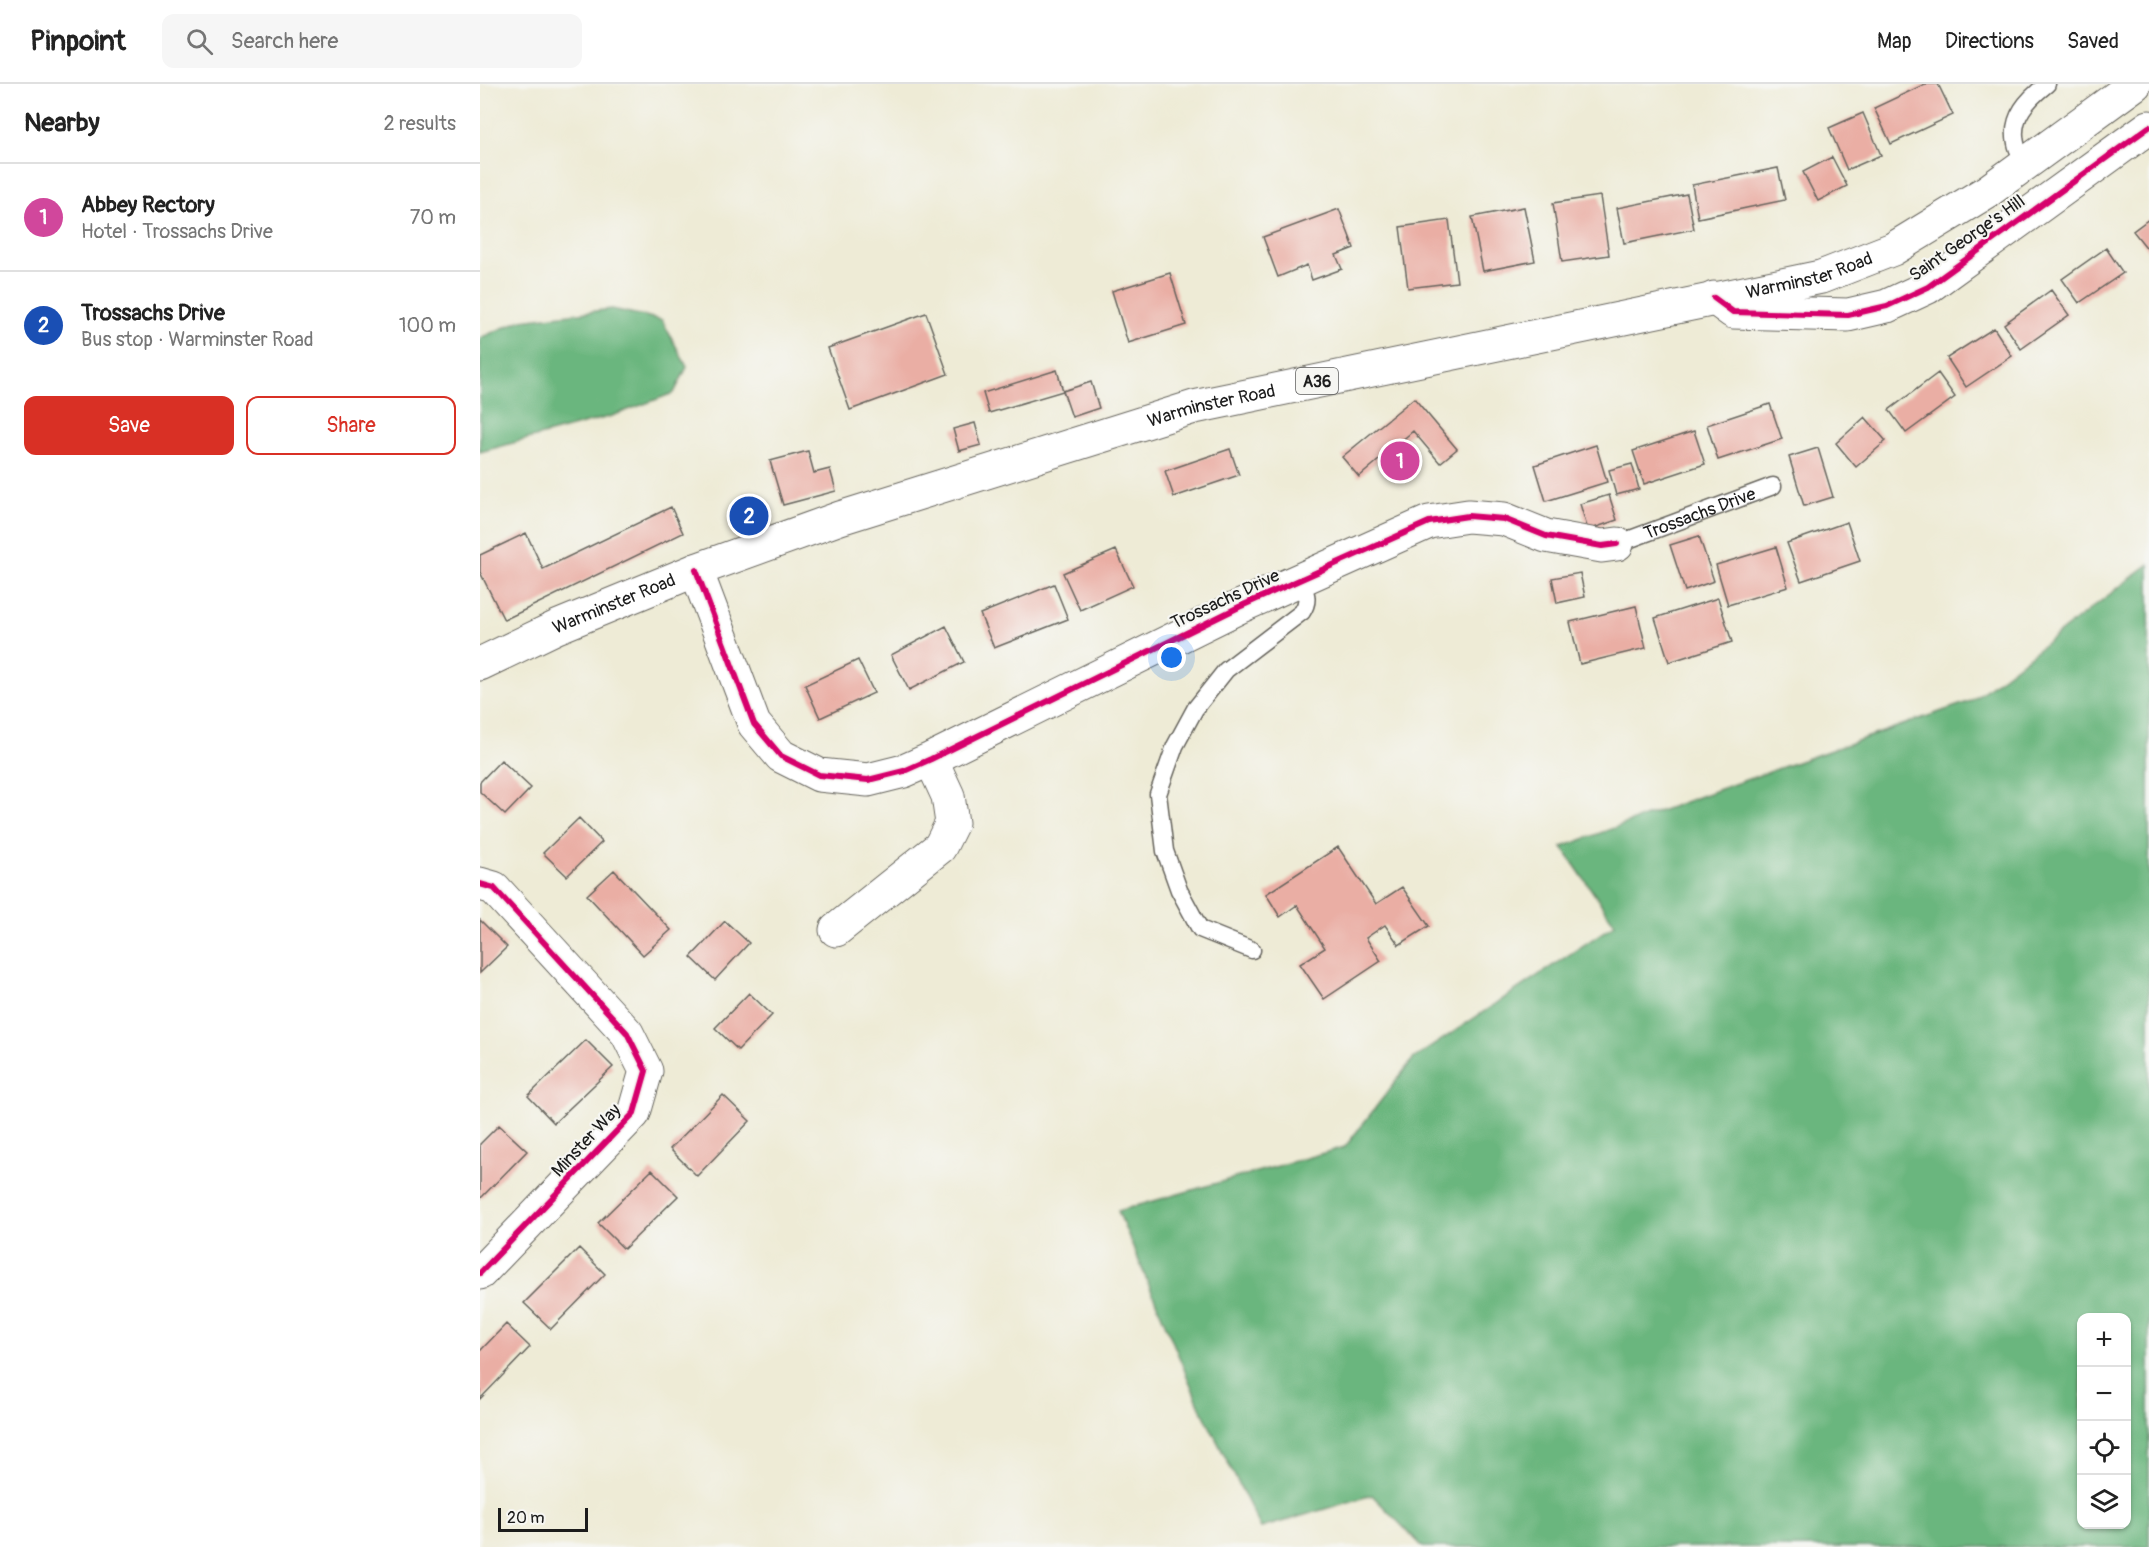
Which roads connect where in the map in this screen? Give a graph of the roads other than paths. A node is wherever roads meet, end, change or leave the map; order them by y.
1 (2047, 84) edge
2 (2135, 84) edge
3 (2149, 127) edge
4 (2025, 165) junction
5 (1714, 298) junction
6 (1773, 486) dead end
7 (1617, 544) joint
8 (696, 570) junction
9 (1301, 580) junction
10 (480, 664) edge
11 (931, 759) junction
12 (480, 884) edge
13 (836, 930) dead end
14 (1252, 950) dead end
15 (480, 1273) edge

1 - 4 lane
2 - 4 main road, Warminster Road / A36
3 - 5 main road, Saint George's Hill
4 - 5 main road, Warminster Road / A36
5 - 8 main road, Warminster Road / A36
6 - 7 lane, Trossachs Drive
7 - 9 main road, Trossachs Drive
8 - 10 main road, Warminster Road / A36
8 - 11 main road, Trossachs Drive
9 - 11 main road, Trossachs Drive
9 - 14 lane
11 - 13 main road
12 - 15 main road, Minster Way

